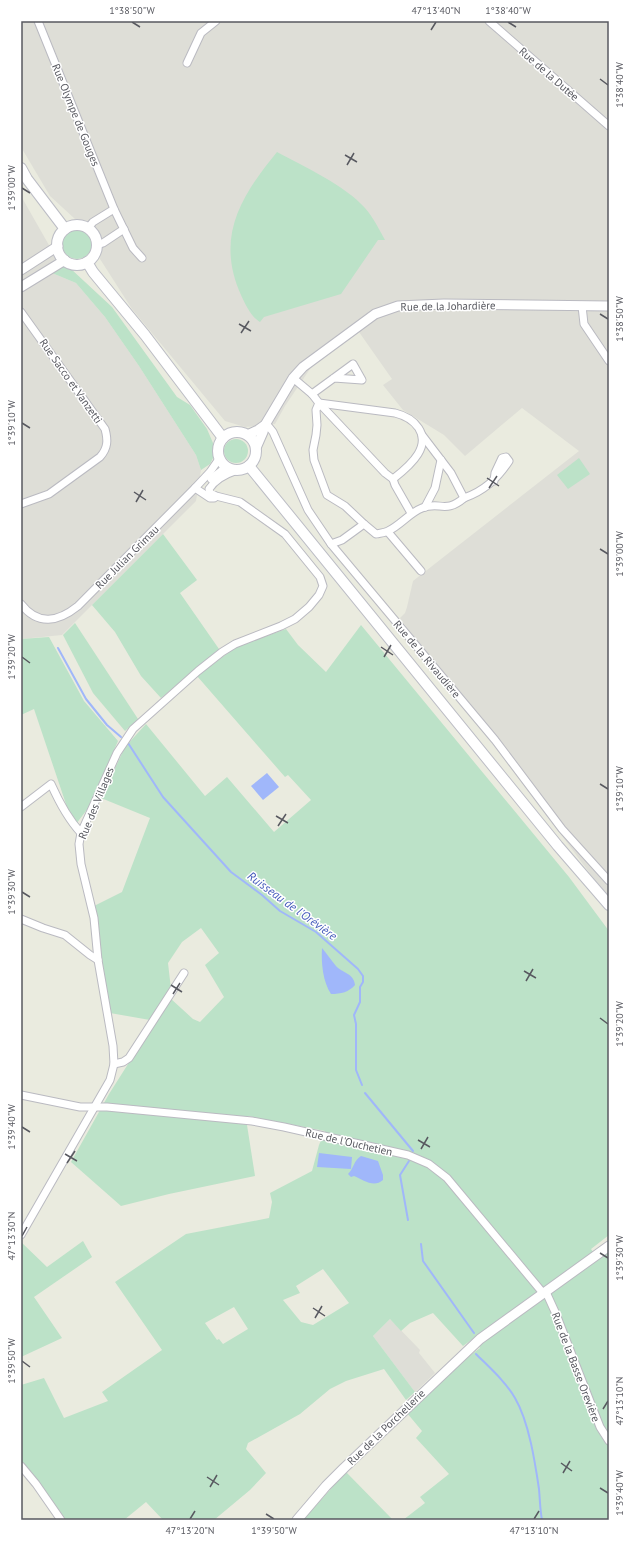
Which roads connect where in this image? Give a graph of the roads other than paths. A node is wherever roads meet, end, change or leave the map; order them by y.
1 (38, 21) edge
2 (216, 21) edge
3 (489, 21) edge
4 (187, 63) dead end
5 (609, 126) edge
6 (21, 168) edge
7 (114, 209) junction
8 (88, 228) junction
9 (65, 229) junction
10 (124, 229) junction
11 (97, 245) junction
12 (58, 246) junction
13 (142, 258) dead end
14 (65, 260) junction
15 (87, 262) junction
16 (21, 270) edge
17 (21, 287) edge
18 (582, 306) junction
19 (609, 306) edge
20 (21, 312) edge
21 (609, 362) edge
22 (294, 378) junction
23 (334, 378) dead end
24 (312, 394) junction
25 (319, 403) junction
26 (264, 425) junction
27 (247, 435) junction
28 (422, 435) junction
29 (223, 438) junction
30 (256, 448) junction
31 (219, 459) junction
32 (441, 460) junction
33 (249, 466) junction
34 (231, 469) junction
35 (393, 479) junction
36 (494, 481) dead end
37 (195, 488) junction
38 (224, 498) junction
39 (464, 498) junction
40 (21, 504) edge
41 (425, 507) junction
42 (411, 513) junction
43 (364, 524) junction
44 (388, 532) junction
45 (331, 544) junction
46 (421, 571) dead end
47 (21, 604) edge
48 (21, 807) edge
49 (82, 833) junction
50 (577, 869) junction
51 (609, 881) edge
52 (609, 905) edge
53 (609, 913) edge
54 (21, 918) edge
55 (98, 960) junction
56 (184, 973) dead end
57 (114, 1064) junction
58 (21, 1095) edge
59 (95, 1107) junction
60 (21, 1234) edge
61 (609, 1246) edge
62 (545, 1293) junction
63 (609, 1441) edge
64 (21, 1466) edge
65 (61, 1520) edge
66 (297, 1520) edge

1 - 7 street, Rue Olympe de Gouges
2 - 4 street
3 - 5 street, Rue de la Dutée
6 - 9 main road
7 - 8 street
7 - 10 street, Rue Olympe de Gouges
8 - 9 main road
8 - 11 main road
9 - 12 main road
10 - 11 street
10 - 13 street, Rue Olympe de Gouges
11 - 15 main road
12 - 14 main road
12 - 16 street
14 - 15 main road
14 - 17 street
15 - 29 main road
18 - 19 street, Rue de la Johardière
18 - 21 street
18 - 22 street, Rue de la Johardière
20 - 40 street, Rue Sacco et Vanzetti
22 - 24 street
22 - 26 street, Rue de la Johardière
23 - 24 street
24 - 25 street
25 - 28 street
25 - 35 street
25 - 43 street
26 - 27 street, Rue de la Johardière
26 - 30 street, Rue de la Johardière
26 - 45 street, Rue de la Rivaudière
27 - 29 main road
27 - 30 main road
28 - 32 street
28 - 35 street
29 - 31 main road
30 - 33 main road
31 - 34 main road
31 - 37 street, Rue Julian Grimau
32 - 39 street
32 - 41 street
33 - 34 main road
33 - 50 main road
34 - 37 street, Rue Julian Grimau
34 - 38 street
35 - 42 street
36 - 39 street
37 - 38 street
37 - 47 street, Rue Julian Grimau
38 - 49 street, Rue des Villages
39 - 41 street
41 - 42 street
42 - 44 street
43 - 44 street
43 - 45 street
44 - 46 street
45 - 51 street, Rue de la Rivaudière
48 - 49 street
49 - 55 street, Rue des Villages
50 - 52 main road
50 - 53 main road
54 - 55 street
55 - 57 street, Rue des Villages
56 - 57 street
57 - 59 street, Rue des Villages
58 - 59 street, Rue de l'Ouchetien
59 - 60 street, Rue des Villages
59 - 62 street, Rue de l'Ouchetien
61 - 62 street, Rue de la Porchellerie
62 - 63 street, Rue de la Basse Orevière
62 - 66 street, Rue de la Porchellerie
64 - 65 street

